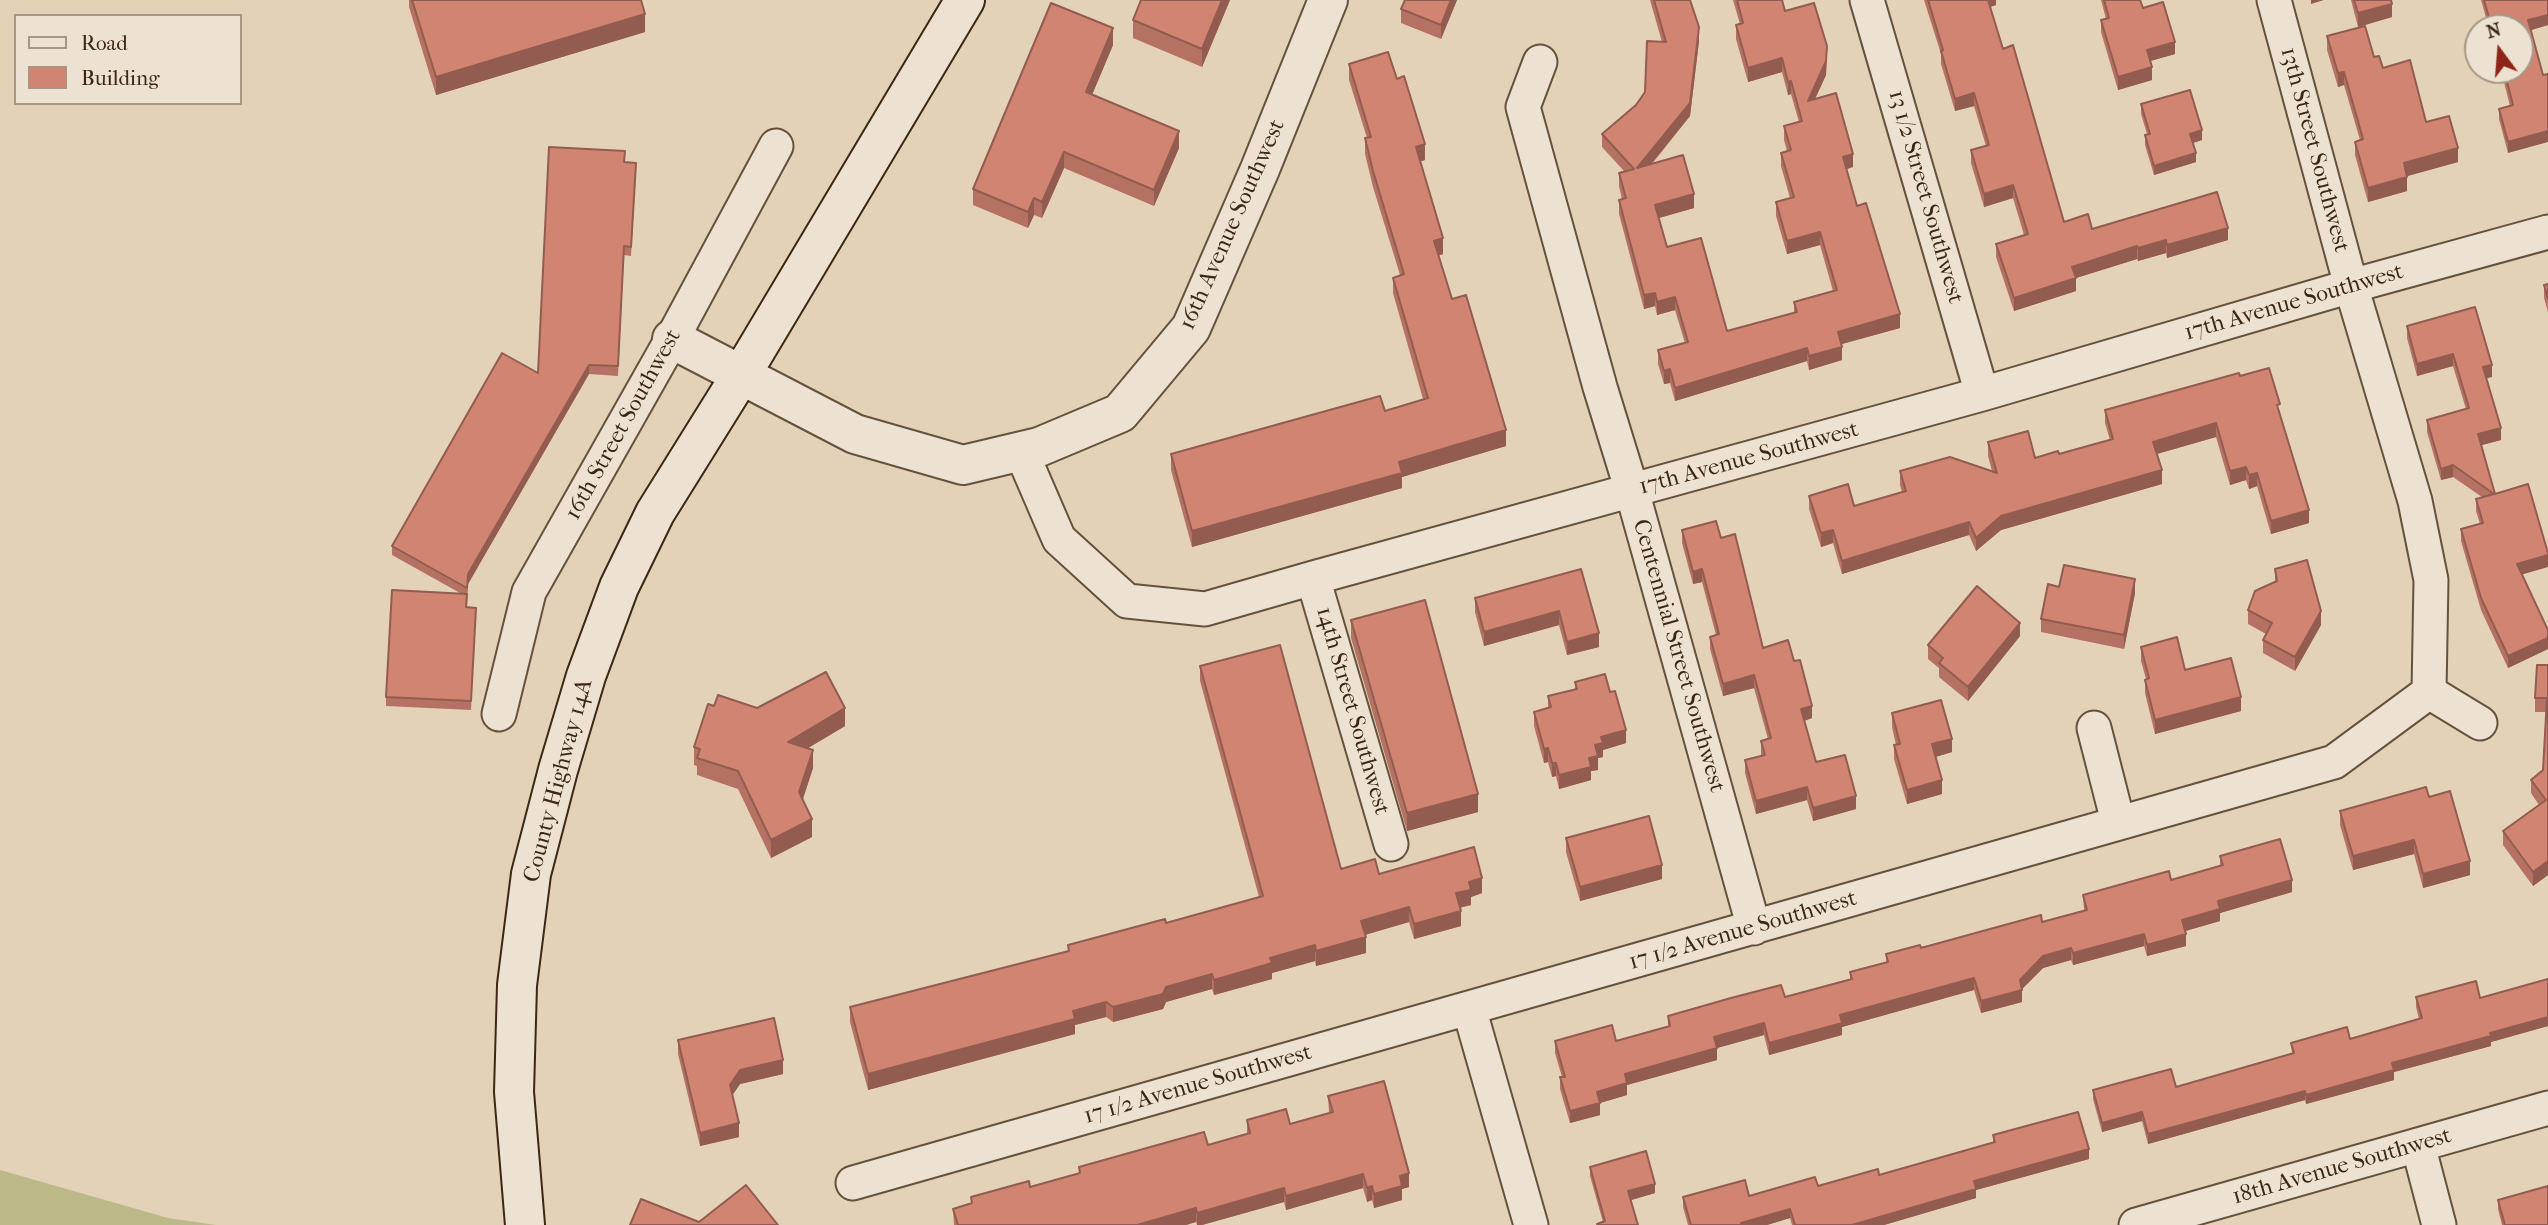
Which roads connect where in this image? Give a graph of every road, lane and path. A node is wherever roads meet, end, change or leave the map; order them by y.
1 (965, 0) edge
2 (1328, 0) edge
3 (1867, 0) edge
4 (2274, 0) edge
5 (1540, 62) dead end
6 (776, 146) dead end
7 (2548, 232) edge
8 (2351, 286) junction
9 (672, 340) junction
10 (741, 374) junction
11 (1982, 394) junction
12 (1021, 451) junction
13 (1632, 491) junction
14 (1312, 578) junction
15 (2429, 692) junction
16 (499, 714) dead end
17 (2480, 723) dead end
18 (2094, 728) dead end
19 (2118, 822) junction
20 (1391, 844) dead end
21 (1754, 928) junction
22 (1469, 1007) junction
23 (2548, 1108) edge
24 (2417, 1145) junction
25 (853, 1183) dead end
26 (525, 1225) edge
27 (1531, 1225) edge
28 (2136, 1225) edge
29 (2439, 1225) edge

1 - 10 main road, County Highway 14A
2 - 12 main road, 16th Avenue Southwest
3 - 11 street, 13 1/2 Street Southwest
4 - 8 street, 13th Street Southwest
5 - 13 street, Centennial Street Southwest
6 - 9 street, 16th Street Southwest
7 - 8 street, 17th Avenue Southwest
8 - 11 street, 17th Avenue Southwest
8 - 15 street, 13th Street Southwest
9 - 10 main road, 16th Avenue Southwest
9 - 16 street, 16th Street Southwest
10 - 12 main road, 16th Avenue Southwest
10 - 26 main road, County Highway 14A
11 - 13 street, 17th Avenue Southwest
12 - 14 street, 17th Avenue Southwest
13 - 14 street, 17th Avenue Southwest
13 - 21 street, Centennial Street Southwest
14 - 20 street, 14th Street Southwest
15 - 17 street
15 - 19 street, 17 1/2 Avenue Southwest
18 - 19 street
19 - 21 street, 17 1/2 Avenue Southwest
21 - 22 street, 17 1/2 Avenue Southwest
22 - 25 street, 17 1/2 Avenue Southwest
22 - 27 street
23 - 24 street, 18th Avenue Southwest
24 - 28 street, 18th Avenue Southwest
24 - 29 street

